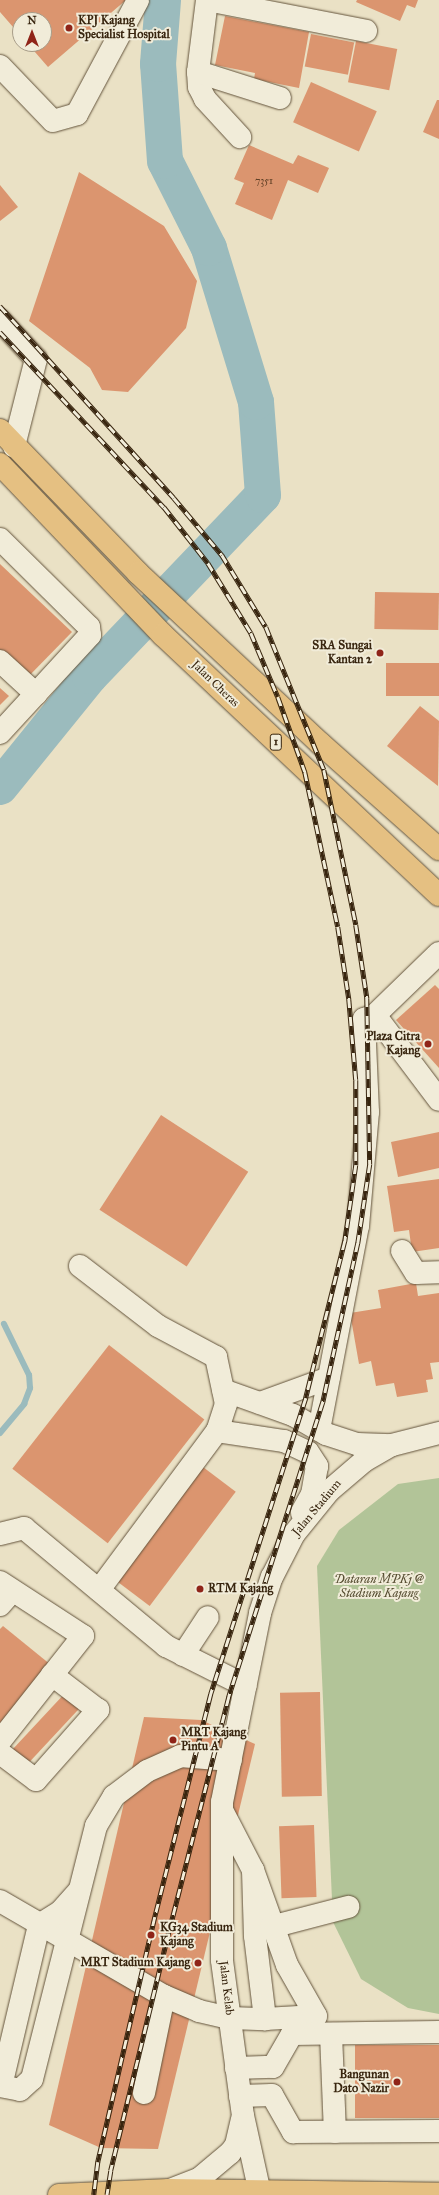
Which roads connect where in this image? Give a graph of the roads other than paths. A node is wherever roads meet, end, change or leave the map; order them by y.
1 (138, 0) edge
2 (207, 0) edge
3 (366, 31) dead end
4 (0, 66) edge
5 (198, 72) junction
6 (280, 98) dead end
7 (240, 137) dead end
8 (0, 320) edge
9 (7, 438) edge
10 (0, 464) edge
11 (0, 539) edge
12 (0, 661) edge
13 (36, 694) junction
14 (0, 733) edge
15 (439, 849) edge
16 (439, 895) edge
17 (439, 953) edge
18 (375, 1014) junction
19 (439, 1100) edge
20 (402, 1251) dead end
21 (80, 1266) dead end
22 (439, 1272) edge
23 (329, 1378) junction
24 (223, 1390) junction
25 (260, 1403) junction
26 (320, 1430) junction
27 (218, 1431) junction
28 (439, 1432) edge
29 (392, 1445) junction
30 (0, 1534) edge
31 (294, 1534) junction
32 (99, 1590) junction
33 (4, 1593) edge
34 (208, 1617) dead end
35 (183, 1655) junction
36 (52, 1675) junction
37 (246, 1686) junction
38 (0, 1741) edge
39 (0, 1753) edge
40 (231, 1760) junction
41 (222, 1808) junction
42 (253, 1870) junction
43 (78, 1892) junction
44 (0, 1901) edge
45 (348, 1906) dead end
46 (39, 1925) junction
47 (271, 1927) junction
48 (68, 1938) junction
49 (164, 1996) junction
50 (230, 2018) junction
51 (265, 2019) junction
52 (439, 2032) edge
53 (331, 2034) junction
54 (236, 2068) junction
55 (1, 2086) edge
56 (144, 2093) dead end
57 (241, 2106) junction
58 (439, 2131) edge
59 (335, 2132) junction
60 (168, 2190) junction
61 (102, 2194) edge
62 (260, 2194) edge
63 (439, 2194) edge
64 (59, 2195) edge
65 (394, 2195) edge

1 - 4 street
2 - 3 street
2 - 5 street
5 - 6 street
5 - 7 street
8 - 9 street
9 - 15 main road, 1
10 - 16 main road, Jalan Cheras / 1
11 - 13 street
12 - 13 street
13 - 14 street
17 - 18 street
18 - 19 street
18 - 23 street
20 - 22 street
21 - 24 street
23 - 25 street
23 - 26 street
24 - 25 street
24 - 27 street
25 - 26 street
26 - 29 street
27 - 31 street
27 - 32 street
28 - 29 street, Jalan Stadium
29 - 31 street, Jalan Stadium
30 - 32 street
31 - 37 street, Jalan Stadium
32 - 35 street
33 - 36 street
34 - 35 street
35 - 37 street
36 - 38 street
36 - 39 street
37 - 40 street, Jalan Kelab
40 - 41 street, Jalan Kelab
40 - 43 street
41 - 42 street
41 - 50 street, Jalan Kelab
42 - 47 street
42 - 51 street
43 - 46 street
43 - 48 street
44 - 46 street
45 - 47 street
46 - 48 street
46 - 55 street
47 - 51 street
48 - 49 street
48 - 55 street
49 - 50 street
49 - 56 street
50 - 51 street
50 - 54 street, Jalan Kelab
52 - 53 street
53 - 54 street
53 - 59 street
54 - 57 street, Jalan Kelab
57 - 59 street
57 - 60 street
57 - 62 street, Jalan Kelab
58 - 59 street
60 - 61 main road
60 - 62 main road
61 - 64 main road
62 - 65 main road
63 - 65 main road

